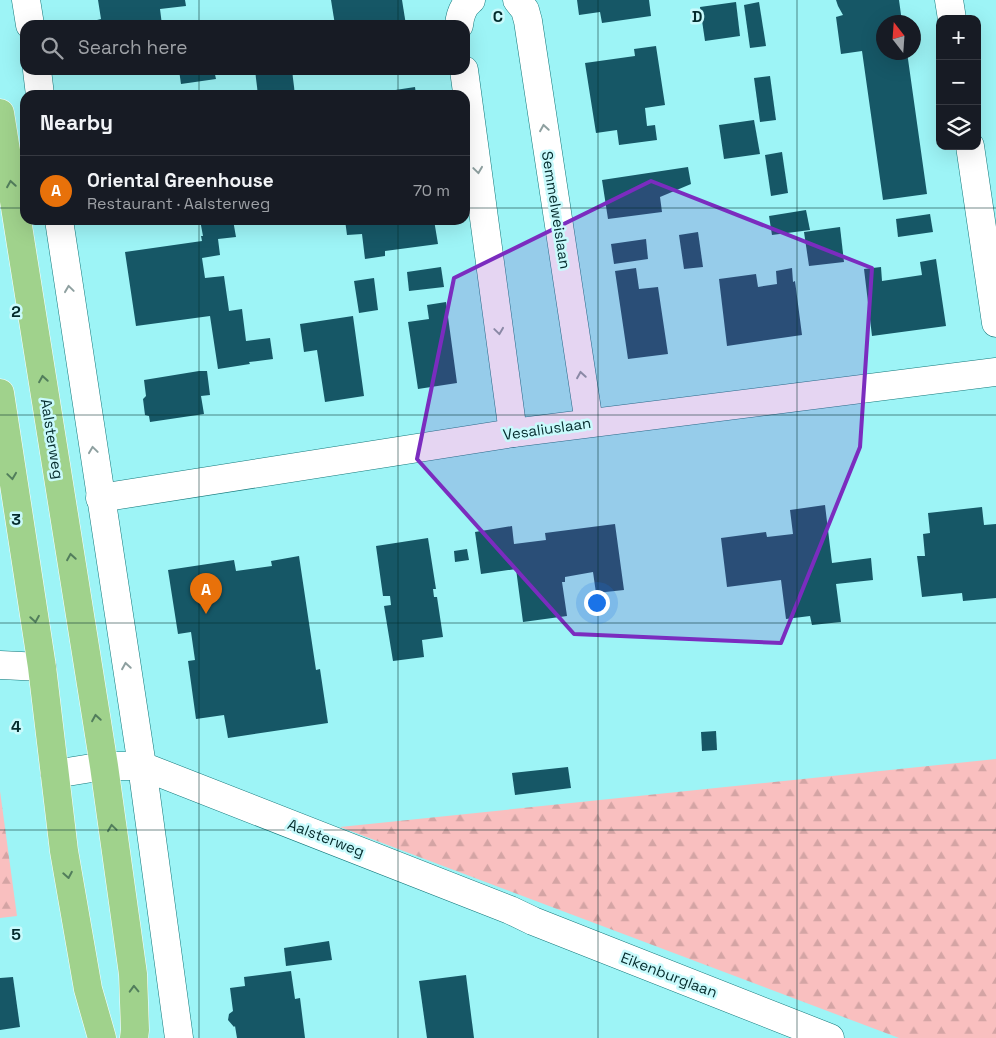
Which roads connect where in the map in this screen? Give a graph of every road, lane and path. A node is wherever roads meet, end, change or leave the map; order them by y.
1 (26, 0) edge
2 (471, 0) edge
3 (517, 0) edge
4 (949, 0) edge
5 (951, 15) edge
6 (29, 20) edge
7 (460, 20) edge
8 (38, 75) edge
9 (465, 75) edge
10 (39, 90) edge
11 (467, 90) edge
12 (0, 113) edge
13 (470, 114) edge
14 (971, 150) edge
15 (60, 225) edge
16 (996, 323) edge
17 (996, 372) edge
18 (0, 393) edge
19 (589, 423) junction
20 (513, 433) junction
21 (100, 498) junction
22 (0, 665) edge
23 (42, 667) junction
24 (104, 766) junction
25 (142, 766) junction
26 (55, 774) junction
27 (510, 910) joint
28 (102, 1038) edge
29 (134, 1038) edge
30 (179, 1038) edge
31 (830, 1038) edge

1 - 6 street
2 - 7 street
19 -> 3 street, Semmelweislaan
4 - 5 street
8 - 10 street
9 -> 11 street
24 -> 12 main road, Aalsterweg
13 -> 20 street
14 - 16 street
21 -> 15 street
17 - 19 street, Vesaliuslaan
18 -> 23 main road
19 - 20 street, Vesaliuslaan
20 - 21 street, Vesaliuslaan
25 -> 21 street
22 - 23 street
23 - 26 main road
24 - 25 street, Aalsterweg
24 - 26 street, Aalsterweg
29 -> 24 main road, Aalsterweg
25 - 27 street, Aalsterweg
25 - 30 street
26 -> 28 main road
27 - 31 street, Eikenburglaan

